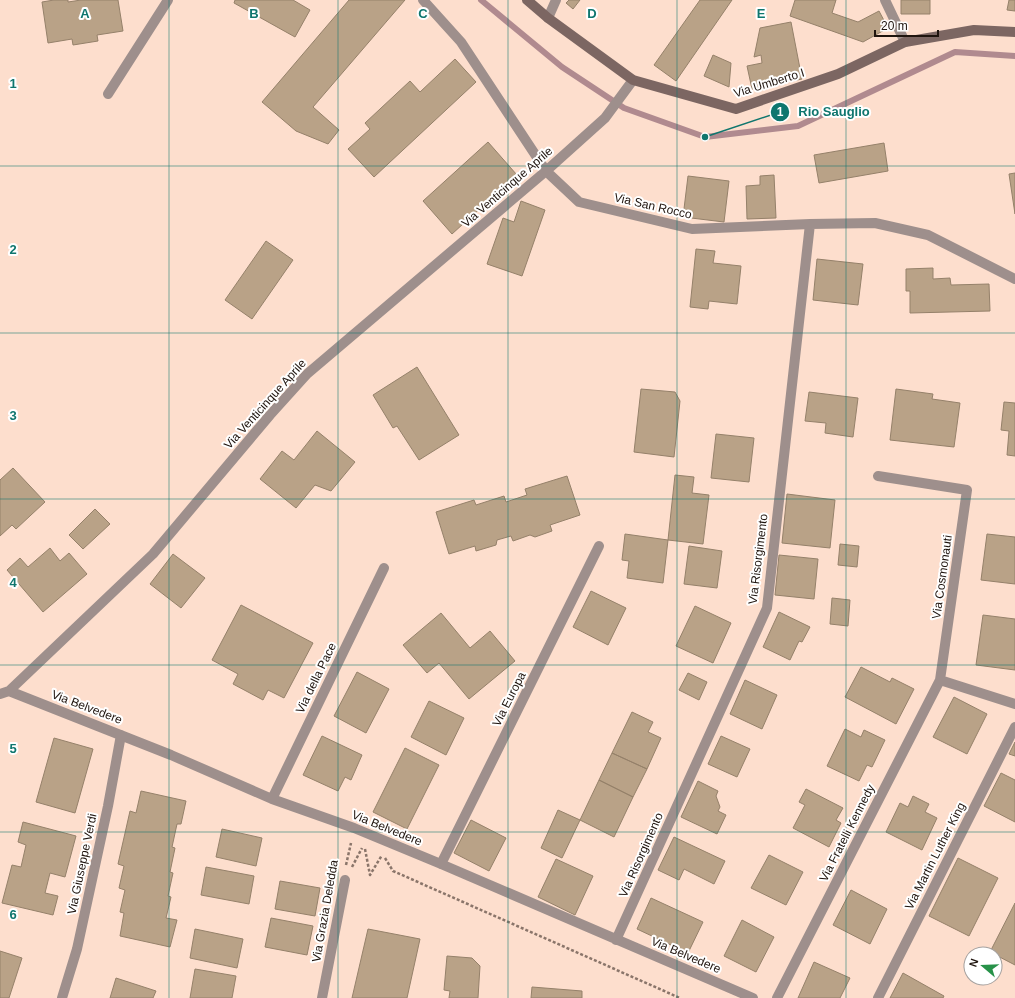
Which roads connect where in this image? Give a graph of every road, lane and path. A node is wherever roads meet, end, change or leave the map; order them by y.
1 (168, 0) edge
2 (424, 0) edge
3 (527, 0) edge
4 (556, 0) edge
5 (885, 0) edge
6 (548, 18) junction
7 (1015, 32) edge
8 (905, 42) junction
9 (633, 80) junction
10 (108, 94) dead end
11 (546, 171) junction
12 (810, 224) junction
13 (1015, 279) edge
14 (878, 476) dead end
15 (599, 546) dead end
16 (384, 568) dead end
17 (940, 680) junction
18 (4, 692) edge
19 (1015, 704) edge
20 (1015, 726) edge
21 (121, 735) junction
22 (272, 799) junction
23 (354, 828) junction
24 (441, 864) junction
25 (346, 880) junction
26 (616, 940) junction
27 (62, 998) edge
28 (322, 998) edge
29 (680, 998) edge
30 (753, 998) edge
31 (777, 998) edge
32 (878, 998) edge

1 - 10 street
2 - 11 street, Via San Rocco
3 - 6 street, Via Umberto I
4 - 6 street
5 - 8 street
6 - 9 street, Via Umberto I
7 - 8 street, Via Umberto I
8 - 9 street, Via Umberto I
9 - 11 street, Via Venticinque Aprile
11 - 12 street, Via San Rocco
11 - 18 street, Via Venticinque Aprile
12 - 13 street, Via San Rocco
12 - 26 street, Via Risorgimento
14 - 17 street, Via Cosmonauti
15 - 24 street, Via Europa
16 - 22 street, Via della Pace
17 - 19 street
17 - 31 street, Via Fratelli Kennedy
18 - 21 street, Via Belvedere
20 - 32 street, Via Martin Luther King
21 - 22 street, Via Belvedere
21 - 27 street, Via Giuseppe Verdi
22 - 23 street, Via Belvedere
23 - 24 street, Via Belvedere
23 - 25 path, Via Grazia Deledda
24 - 26 street, Via Belvedere
25 - 28 street, Via Grazia Deledda
25 - 29 path
26 - 30 street, Via Belvedere

